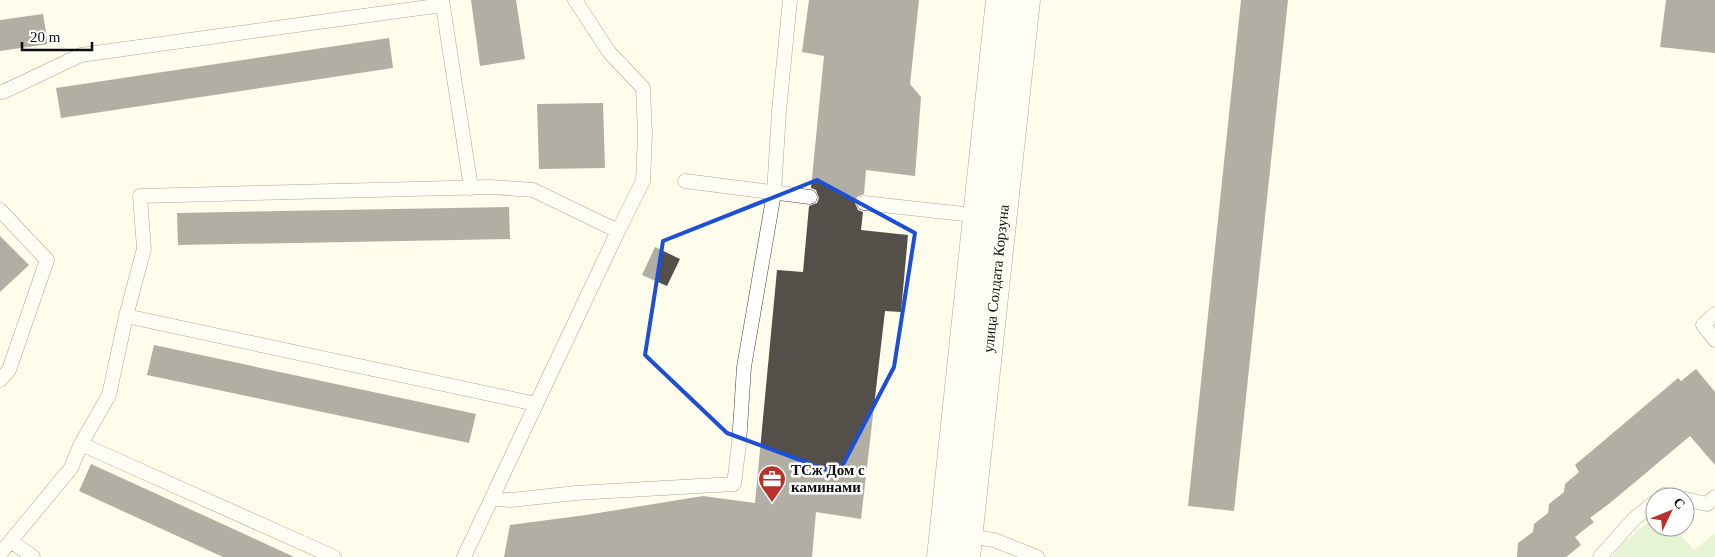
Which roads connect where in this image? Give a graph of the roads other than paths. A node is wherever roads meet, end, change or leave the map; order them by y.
1 (575, 0) edge
2 (790, 0) edge
3 (1000, 0) edge
4 (1026, 0) edge
5 (442, 3) edge
6 (0, 92) edge
7 (685, 181) dead end
8 (471, 188) junction
9 (774, 193) junction
10 (810, 197) dead end
11 (864, 203) dead end
12 (0, 210) edge
13 (990, 216) junction
14 (618, 231) junction
15 (1715, 314) edge
16 (126, 316) junction
17 (1715, 340) edge
18 (0, 380) edge
19 (536, 404) junction
20 (81, 444) junction
21 (1715, 497) edge
22 (492, 498) junction
23 (1695, 501) edge
24 (1645, 510) edge
25 (11, 540) junction
26 (967, 546) edge
27 (0, 554) edge
28 (33, 557) edge
29 (334, 557) edge
30 (464, 557) edge
31 (942, 557) edge
32 (1037, 557) edge
33 (1600, 557) edge

1 - 14 lane
2 - 9 lane
3 - 13 street, улица Солдата Корзуна
4 - 13 street, улица Солдата Корзуна
5 - 6 lane
5 - 8 lane
7 - 9 lane
8 - 14 lane
8 - 16 lane
9 - 10 lane
9 - 22 lane
11 - 13 lane
12 - 18 lane
13 - 26 street, улица Солдата Корзуна
13 - 31 street, улица Солдата Корзуна
14 - 19 lane
15 - 17 lane
16 - 19 lane
16 - 20 lane
19 - 22 lane
20 - 25 lane
20 - 29 lane
21 - 23 lane
22 - 30 lane
24 - 33 lane
25 - 27 lane
25 - 28 lane
26 - 32 lane

